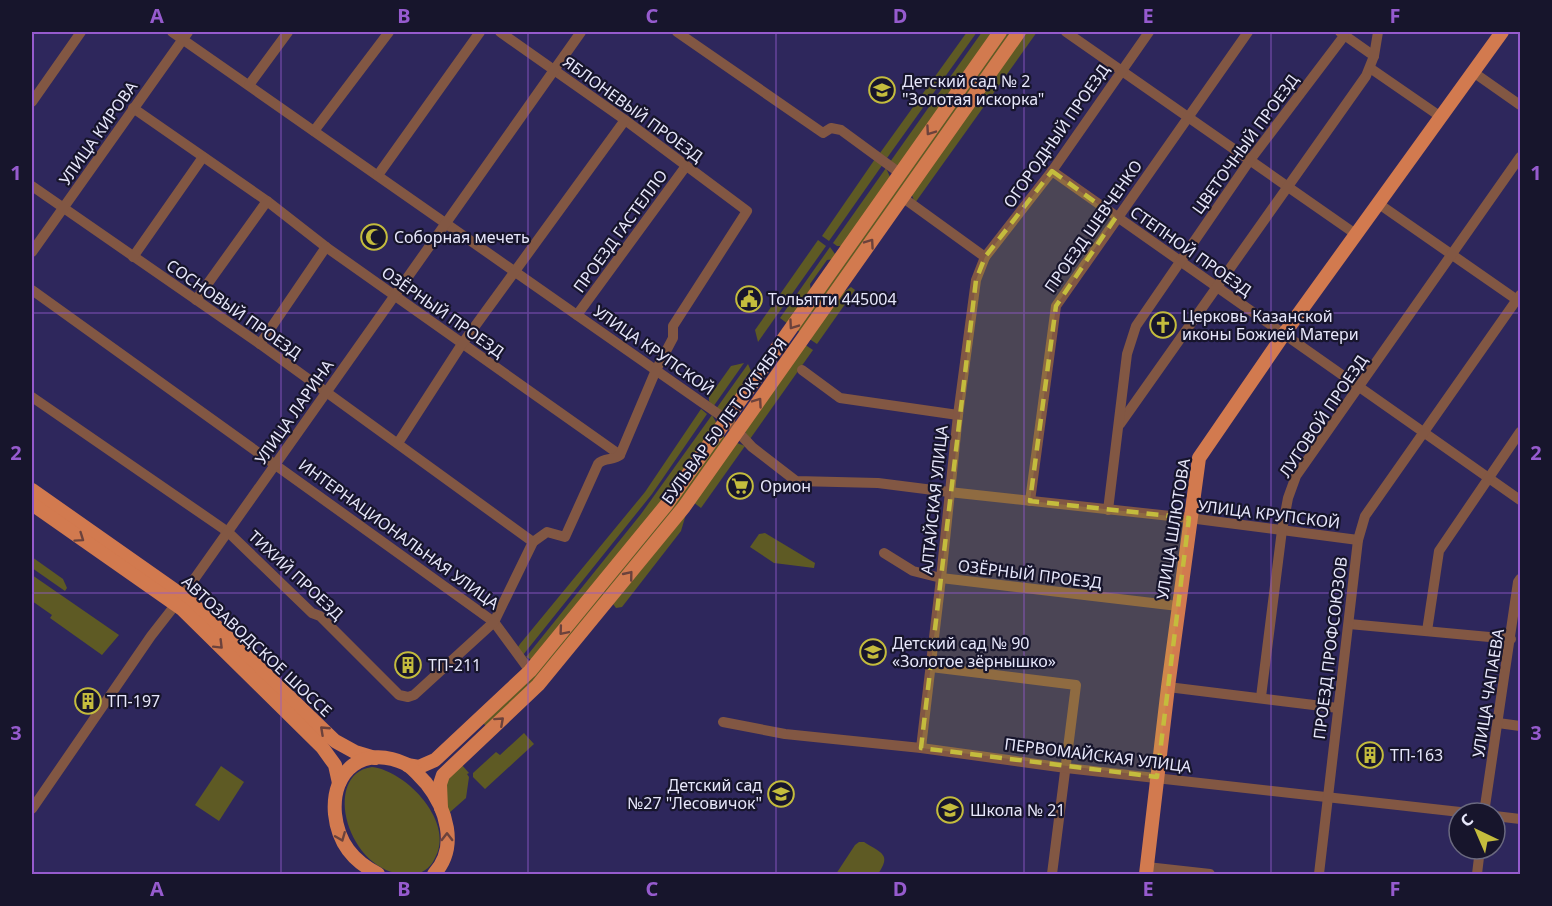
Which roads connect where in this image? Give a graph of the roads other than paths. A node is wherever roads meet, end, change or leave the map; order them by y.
1 (81, 32) edge
2 (172, 32) edge
3 (288, 32) edge
4 (389, 32) edge
5 (480, 32) edge
6 (500, 32) edge
7 (581, 32) edge
8 (677, 32) edge
9 (1000, 32) edge
10 (1019, 32) edge
11 (1066, 32) edge
12 (1149, 32) edge
13 (1248, 32) edge
14 (1378, 32) edge
15 (1502, 32) edge
16 (1342, 34) edge
17 (186, 35) edge
18 (1374, 56) junction
19 (1370, 68) junction
20 (554, 70) junction
21 (1122, 70) junction
22 (1473, 72) junction
23 (249, 85) junction
24 (32, 102) edge
25 (1521, 105) edge
26 (134, 108) junction
27 (1188, 116) junction
28 (1441, 117) junction
29 (625, 120) junction
30 (314, 131) junction
31 (203, 157) junction
32 (1521, 157) edge
33 (1250, 160) junction
34 (686, 166) junction
35 (1052, 171) junction
36 (901, 174) junction
37 (378, 175) junction
38 (32, 186) edge
39 (1289, 187) junction
40 (902, 197) junction
41 (267, 201) junction
42 (1379, 204) junction
43 (63, 208) junction
44 (1116, 217) junction
45 (446, 223) junction
46 (1357, 235) junction
47 (326, 247) junction
48 (32, 252) edge
49 (1452, 255) junction
50 (133, 257) junction
51 (986, 257) junction
52 (1179, 261) junction
53 (514, 270) junction
54 (1218, 288) junction
55 (32, 290) edge
56 (394, 296) junction
57 (1519, 299) edge
58 (196, 300) junction
59 (577, 315) junction
60 (1284, 334) junction
61 (260, 344) junction
62 (462, 344) junction
63 (656, 370) junction
64 (802, 370) dead end
65 (1360, 387) junction
66 (326, 393) junction
67 (32, 398) edge
68 (958, 415) junction
69 (727, 420) junction
70 (1118, 427) junction
71 (738, 431) junction
72 (1424, 432) junction
73 (1521, 432) edge
74 (398, 443) junction
75 (620, 455) junction
76 (276, 464) junction
77 (1488, 477) junction
78 (32, 490) edge
79 (949, 492) junction
80 (1521, 500) edge
81 (1030, 501) junction
82 (32, 504) edge
83 (1108, 510) junction
84 (1189, 518) junction
85 (1282, 530) junction
86 (228, 532) junction
87 (1358, 540) junction
88 (533, 542) junction
89 (884, 553) dead end
90 (942, 578) junction
91 (1521, 579) edge
92 (180, 600) junction
93 (1178, 606) junction
94 (494, 622) junction
95 (1349, 624) junction
96 (1427, 631) junction
97 (1511, 639) junction
98 (931, 667) junction
99 (530, 670) junction
100 (1168, 687) junction
101 (1261, 697) junction
102 (1338, 708) junction
103 (723, 722) dead end
104 (1498, 723) junction
105 (1521, 726) edge
106 (921, 748) junction
107 (375, 758) junction
108 (407, 765) junction
109 (1066, 768) junction
110 (1157, 777) junction
111 (339, 783) junction
112 (1328, 796) junction
113 (1486, 801) edge
114 (32, 808) edge
115 (441, 808) junction
116 (1447, 810) edge
117 (440, 871) edge
118 (1147, 871) edge
119 (378, 874) edge
120 (1052, 874) edge
121 (1210, 874) edge
122 (1319, 874) edge

1 - 24 street
2 - 17 street, УЛИЦА КРУПСКОЙ
3 - 23 street
4 - 30 street
5 - 37 street
6 - 20 street, ЯБЛОНЕВЫЙ ПРОЕЗД
7 - 20 street, УЛИЦА ЛАРИНА
8 - 36 street
9 -> 36 main road, БУЛЬВАР 50 ЛЕТ ОКТЯБРЯ
10 - 40 main road, БУЛЬВАР 50 ЛЕТ ОКТЯБРЯ
11 - 21 street
12 - 21 street, ОГОРОДНЫЙ ПРОЕЗД
13 - 27 street, ПРОЕЗД ШЕВЧЕНКО
14 - 18 street
15 - 22 main road, УЛИЦА ШЛЮТОВА
16 - 18 street
16 - 33 street, ЦВЕТОЧНЫЙ ПРОЕЗД
17 - 23 street, УЛИЦА КРУПСКОЙ
17 - 26 street, УЛИЦА КИРОВА
18 - 19 street
19 - 28 street
19 - 39 street
20 - 29 street, ЯБЛОНЕВЫЙ ПРОЕЗД
20 - 45 street, УЛИЦА ЛАРИНА
21 - 27 street
21 - 35 street, ОГОРОДНЫЙ ПРОЕЗД
22 - 25 street
22 - 28 main road, УЛИЦА ШЛЮТОВА
23 - 30 street, УЛИЦА КРУПСКОЙ
26 - 31 street, ОЗЁРНЫЙ ПРОЕЗД
26 - 43 street, УЛИЦА КИРОВА
27 - 33 street
27 - 44 street, ПРОЕЗД ШЕВЧЕНКО
28 - 42 main road, УЛИЦА ШЛЮТОВА
29 - 34 street, ЯБЛОНЕВЫЙ ПРОЕЗД
29 - 53 street
30 - 37 street, УЛИЦА КРУПСКОЙ
31 - 41 street, ОЗЁРНЫЙ ПРОЕЗД
31 - 50 street
32 - 49 street, ЛУГОВОЙ ПРОЕЗД
33 - 39 street
33 - 52 street, ЦВЕТОЧНЫЙ ПРОЕЗД
34 - 59 street, ПРОЕЗД ГАСТЕЛЛО
34 - 63 street, ЯБЛОНЕВЫЙ ПРОЕЗД
35 - 44 street, СТЕПНОЙ ПРОЕЗД
35 - 51 street, ОГОРОДНЫЙ ПРОЕЗД
36 -> 69 main road, БУЛЬВАР 50 ЛЕТ ОКТЯБРЯ
37 - 45 street, УЛИЦА КРУПСКОЙ
38 - 43 street, СОСНОВЫЙ ПРОЕЗД
39 - 46 street
39 - 54 street
40 - 51 street
71 -> 40 main road, БУЛЬВАР 50 ЛЕТ ОКТЯБРЯ
41 - 47 street, ОЗЁРНЫЙ ПРОЕЗД
41 - 58 street
42 - 46 main road, УЛИЦА ШЛЮТОВА
42 - 49 street
43 - 48 street, УЛИЦА КИРОВА
43 - 50 street, СОСНОВЫЙ ПРОЕЗД
44 - 52 street, СТЕПНОЙ ПРОЕЗД
44 - 81 street, ПРОЕЗД ШЕВЧЕНКО
45 - 53 street, УЛИЦА КРУПСКОЙ
45 - 56 street, УЛИЦА ЛАРИНА
46 - 60 main road, УЛИЦА ШЛЮТОВА
47 - 56 street, ОЗЁРНЫЙ ПРОЕЗД
47 - 61 street
49 - 57 street
49 - 65 street, ЛУГОВОЙ ПРОЕЗД
50 - 58 street, СОСНОВЫЙ ПРОЕЗД
51 - 68 street, АЛТАЙСКАЯ УЛИЦА
52 - 54 street, СТЕПНОЙ ПРОЕЗД
52 - 70 street, ЦВЕТОЧНЫЙ ПРОЕЗД
53 - 59 street, УЛИЦА КРУПСКОЙ
53 - 62 street
54 - 60 street, СТЕПНОЙ ПРОЕЗД
54 - 70 street
55 - 76 street, ИНТЕРНАЦИОНАЛЬНАЯ УЛИЦА
56 - 62 street, ОЗЁРНЫЙ ПРОЕЗД
56 - 66 street, УЛИЦА ЛАРИНА
57 - 72 street, ПРОЕЗД ПРОФСОЮЗОВ
58 - 61 street, СОСНОВЫЙ ПРОЕЗД
59 - 63 street, УЛИЦА КРУПСКОЙ
60 - 65 street, СТЕПНОЙ ПРОЕЗД
60 - 84 main road, УЛИЦА ШЛЮТОВА
61 - 66 street, СОСНОВЫЙ ПРОЕЗД
62 - 74 street
62 - 75 street, ОЗЁРНЫЙ ПРОЕЗД
63 - 69 street, УЛИЦА КРУПСКОЙ
63 - 75 street
64 - 68 street
65 - 72 street, СТЕПНОЙ ПРОЕЗД
65 - 85 street, ЛУГОВОЙ ПРОЕЗД
66 - 74 street, СОСНОВЫЙ ПРОЕЗД
66 - 76 street, УЛИЦА ЛАРИНА
67 - 86 street, ТИХИЙ ПРОЕЗД
68 - 79 street, АЛТАЙСКАЯ УЛИЦА
69 - 71 street, УЛИЦА КРУПСКОЙ
69 -> 99 main road, БУЛЬВАР 50 ЛЕТ ОКТЯБРЯ
70 - 83 street, ЦВЕТОЧНЫЙ ПРОЕЗД
71 - 79 street, УЛИЦА КРУПСКОЙ
115 -> 71 main road, БУЛЬВАР 50 ЛЕТ ОКТЯБРЯ
72 - 77 street, СТЕПНОЙ ПРОЕЗД
72 - 87 street, ПРОЕЗД ПРОФСОЮЗОВ
73 - 77 street
74 - 88 street, СОСНОВЫЙ ПРОЕЗД
75 - 88 street
76 - 86 street, УЛИЦА ЛАРИНА
76 - 94 street, ИНТЕРНАЦИОНАЛЬНАЯ УЛИЦА
77 - 80 street, СТЕПНОЙ ПРОЕЗД
77 - 96 street
78 - 92 main road, АВТОЗАВОДСКОЕ ШОССЕ
79 - 81 street, УЛИЦА КРУПСКОЙ
79 - 90 street, АЛТАЙСКАЯ УЛИЦА
81 - 83 street, УЛИЦА КРУПСКОЙ
82 -> 92 main road, АВТОЗАВОДСКОЕ ШОССЕ
83 - 84 street, УЛИЦА КРУПСКОЙ
84 - 85 street, УЛИЦА КРУПСКОЙ
84 - 93 main road, УЛИЦА ШЛЮТОВА
85 - 87 street, УЛИЦА КРУПСКОЙ
85 - 101 street, ЛУГОВОЙ ПРОЕЗД
86 - 92 street, УЛИЦА ЛАРИНА
86 - 94 street, ТИХИЙ ПРОЕЗД
87 - 95 street, ПРОЕЗД ПРОФСОЮЗОВ
88 - 94 street
89 - 90 street, ОЗЁРНЫЙ ПРОЕЗД
90 - 93 street, ОЗЁРНЫЙ ПРОЕЗД
90 - 98 street, АЛТАЙСКАЯ УЛИЦА
91 - 97 street, УЛИЦА ЧАПАЕВА
107 -> 92 main road, АВТОЗАВОДСКОЕ ШОССЕ
92 -> 111 main road, АВТОЗАВОДСКОЕ ШОССЕ
92 - 114 street, УЛИЦА ЛАРИНА
93 - 100 main road, УЛИЦА ШЛЮТОВА
94 - 99 street, ИНТЕРНАЦИОНАЛЬНАЯ УЛИЦА
95 - 96 street
95 - 102 street, ПРОЕЗД ПРОФСОЮЗОВ
96 - 97 street
97 - 104 street, УЛИЦА ЧАПАЕВА
98 - 106 street, АЛТАЙСКАЯ УЛИЦА
98 - 109 street
99 - 108 main road, БУЛЬВАР 50 ЛЕТ ОКТЯБРЯ
100 - 101 street
100 - 110 main road, УЛИЦА ШЛЮТОВА
101 - 102 street
102 - 112 street, ПРОЕЗД ПРОФСОЮЗОВ
103 - 106 street, ПЕРВОМАЙСКАЯ УЛИЦА
104 - 105 street
104 - 113 street, УЛИЦА ЧАПАЕВА
106 - 109 street, ПЕРВОМАЙСКАЯ УЛИЦА
107 - 108 main road, АВТОЗАВОДСКОЕ ШОССЕ
107 - 111 main road
108 - 115 main road
109 - 110 street, ПЕРВОМАЙСКАЯ УЛИЦА
109 - 120 street
110 - 112 street, ПЕРВОМАЙСКАЯ УЛИЦА
110 - 118 main road, УЛИЦА ШЛЮТОВА
111 -> 119 main road
112 - 116 street, ПЕРВОМАЙСКАЯ УЛИЦА
112 - 122 street, ПРОЕЗД ПРОФСОЮЗОВ
117 -> 115 main road
118 - 121 street

